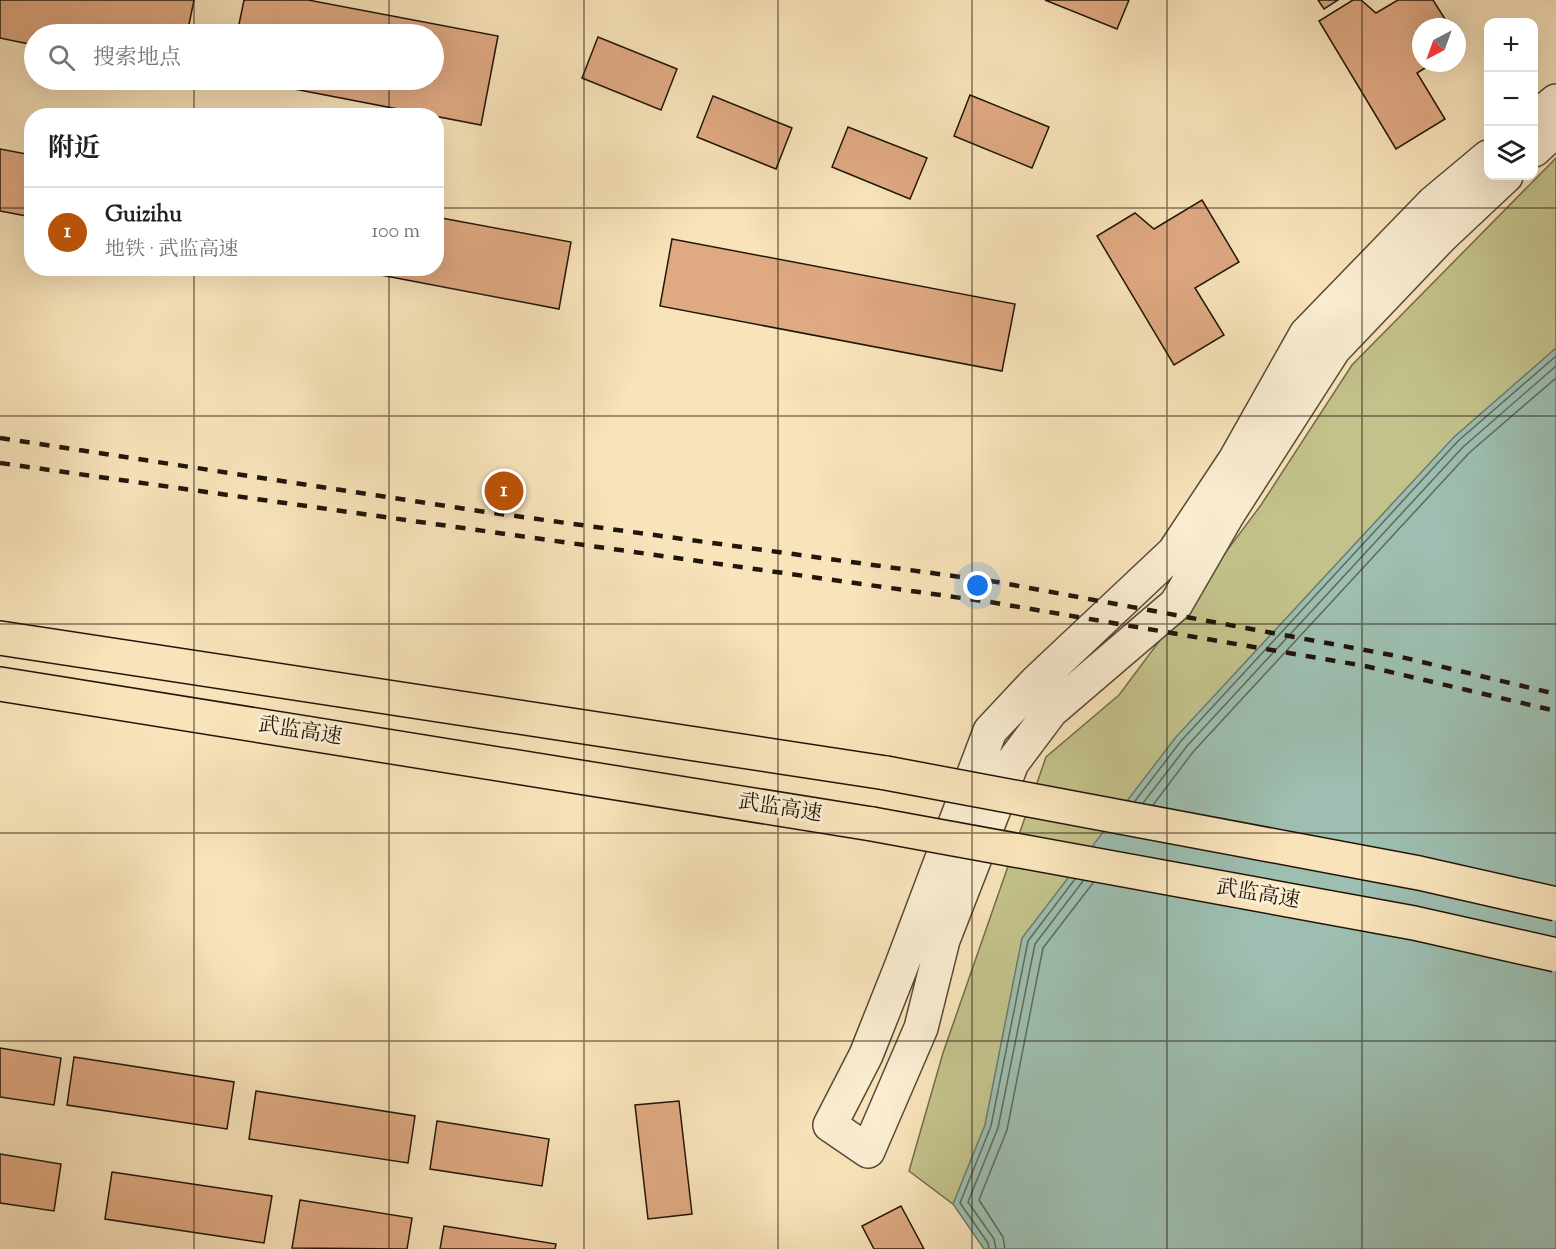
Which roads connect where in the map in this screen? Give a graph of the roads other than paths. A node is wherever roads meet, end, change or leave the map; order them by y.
1 (1556, 101) edge
2 (1538, 116) edge
3 (1556, 130) edge
4 (1538, 146) edge
5 (1484, 160) edge
6 (1502, 180) edge
7 (0, 638) edge
8 (0, 684) edge
9 (1556, 904) edge
10 (1556, 955) edge

1 - 2 street
3 - 4 street
5 - 6 street
7 - 9 highway, bridge
8 - 10 highway, 武监高速, bridge

